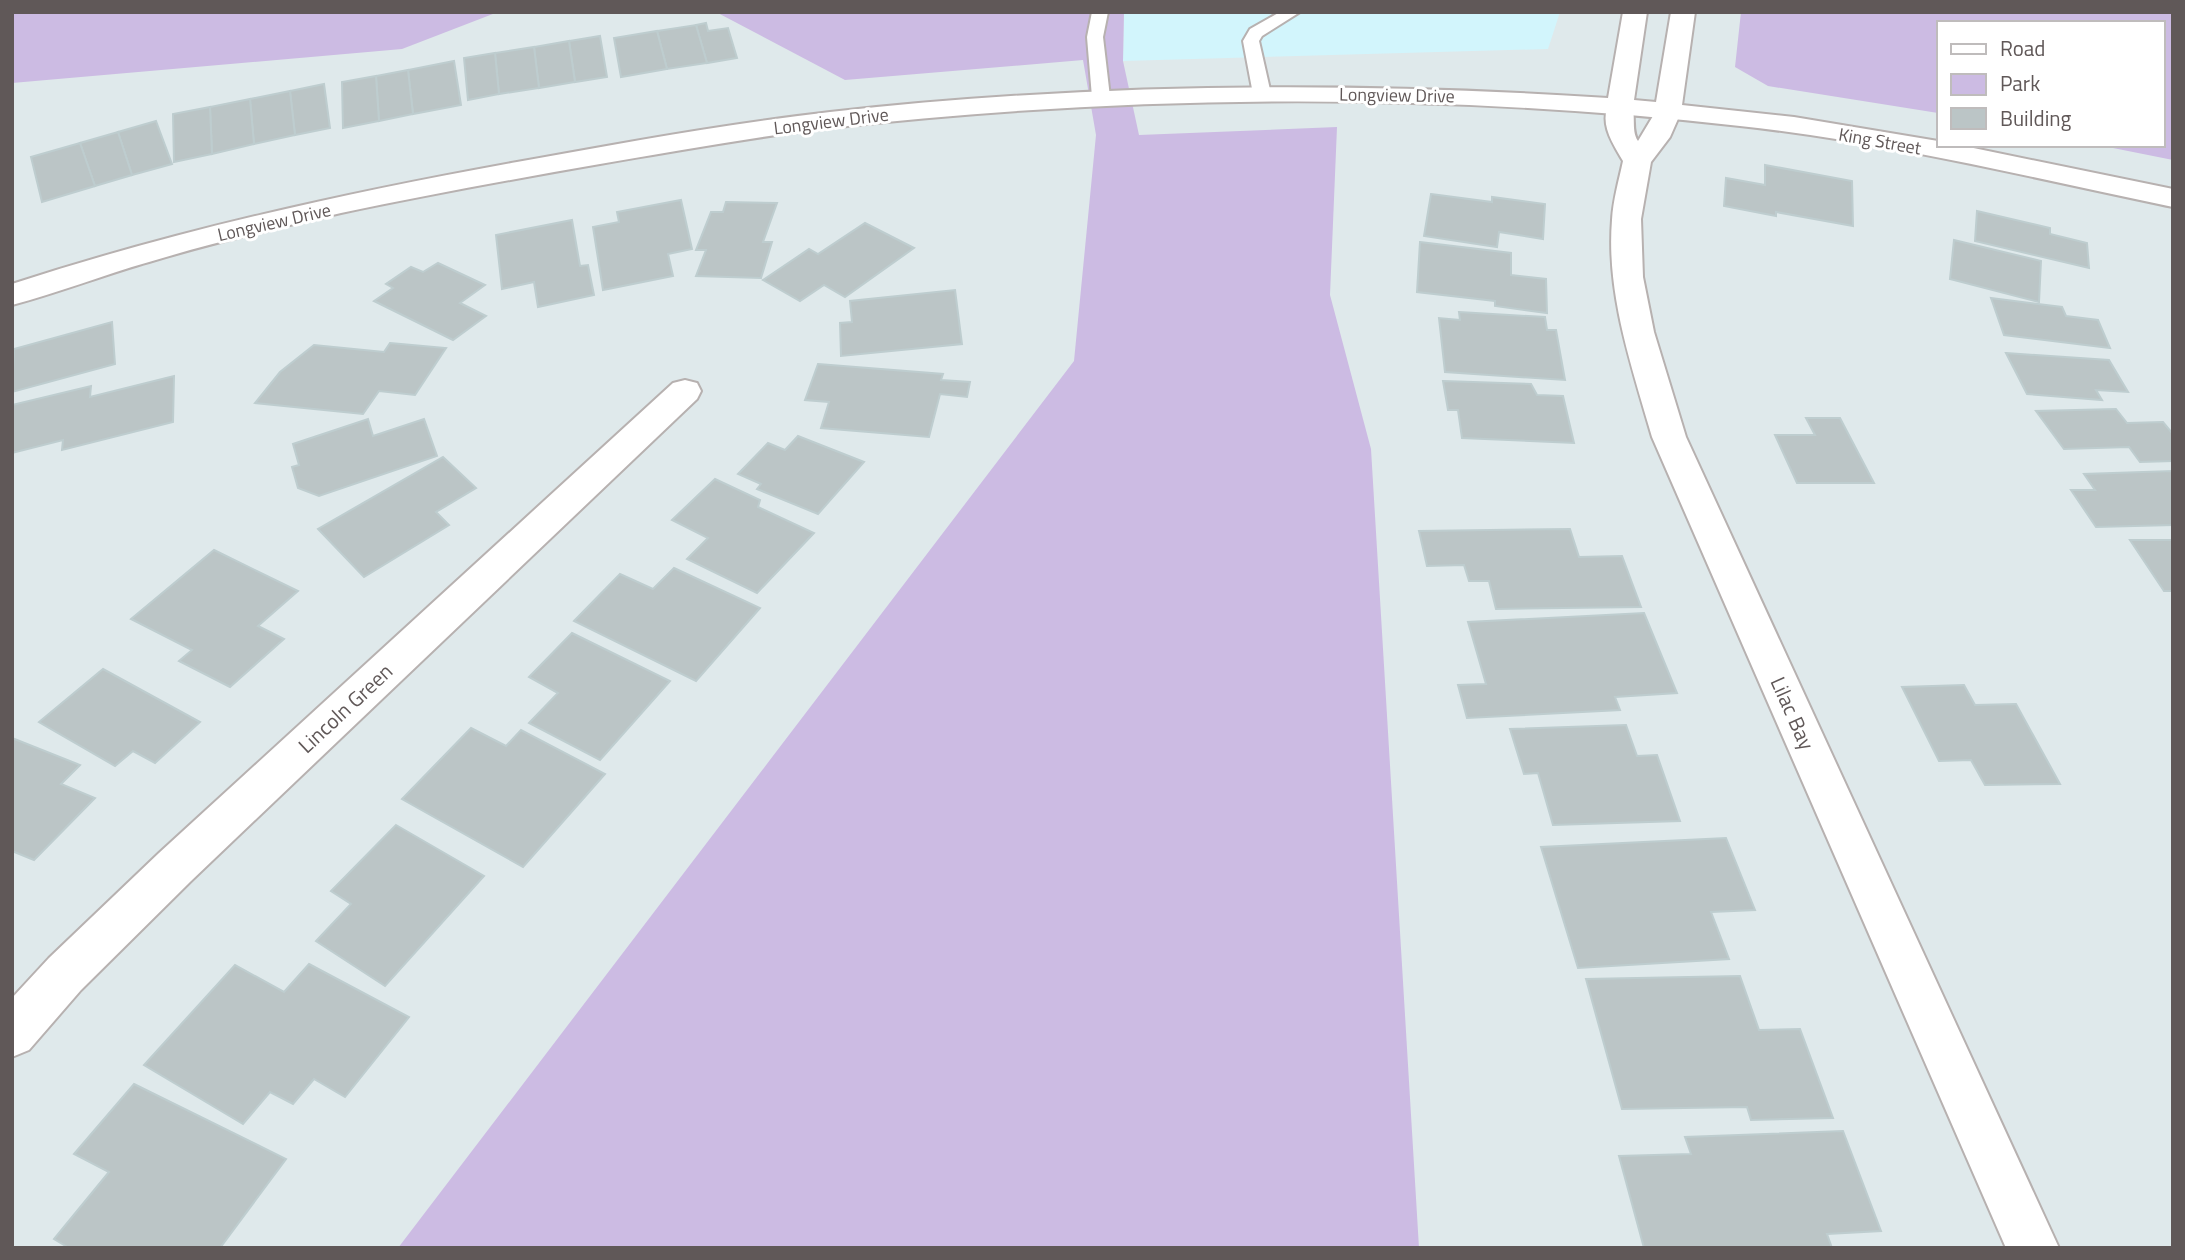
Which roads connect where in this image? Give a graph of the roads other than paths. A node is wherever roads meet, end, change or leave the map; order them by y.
1 (1100, 12) edge
2 (1292, 12) edge
3 (1635, 12) edge
4 (1683, 12) edge
5 (1262, 94) junction
6 (1101, 97) junction
7 (1620, 107) junction
8 (1668, 111) junction
9 (1637, 161) junction
10 (2173, 198) edge
11 (12, 295) edge
12 (685, 391) dead end
13 (12, 1033) edge
14 (2033, 1248) edge

1 - 6 lane
2 - 5 lane
3 - 7 street
4 - 8 street, Lilac Bay
5 - 6 street, Longview Drive
5 - 7 street, Longview Drive
6 - 11 street, Longview Drive
7 - 8 street, Longview Drive
7 - 9 street
8 - 9 street, Lilac Bay
8 - 10 street, King Street
9 - 14 street, Lilac Bay
12 - 13 street, Lincoln Green

